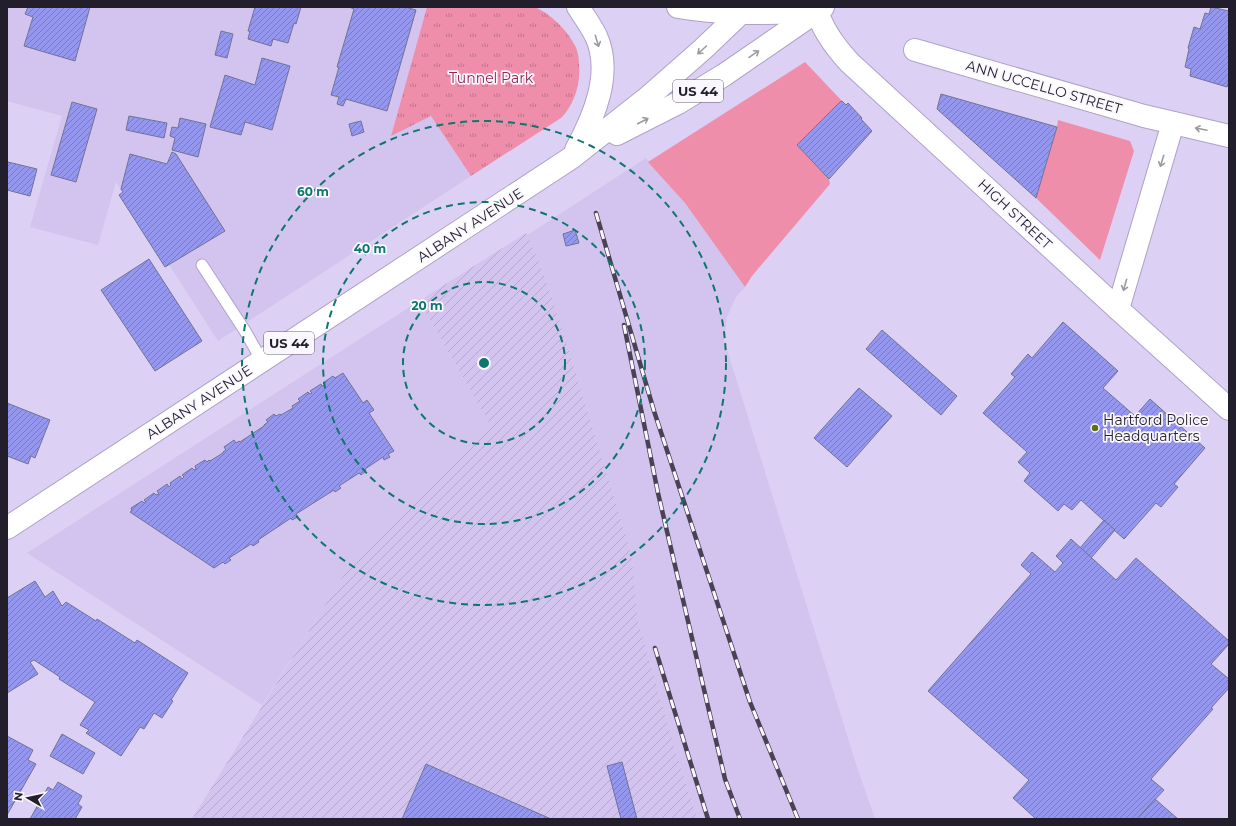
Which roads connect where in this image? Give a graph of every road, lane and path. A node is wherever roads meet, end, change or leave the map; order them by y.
1 (578, 7) edge
2 (678, 7) edge
3 (819, 9) edge
4 (744, 10) edge
5 (915, 50) dead end
6 (1173, 123) junction
7 (1229, 136) edge
8 (571, 158) junction
9 (202, 265) dead end
10 (1118, 309) junction
11 (262, 361) junction
12 (1229, 409) edge
13 (7, 528) edge

1 -> 8 main road
2 - 4 main road
3 - 4 main road
8 -> 3 main road, ALBANY AVENUE / US 44
3 - 10 main road, HIGH STREET
4 -> 8 main road, ALBANY AVENUE / US 44
5 - 6 main road, ANN UCCELLO STREET
7 -> 6 main road, ANN UCCELLO STREET
6 -> 10 main road
8 - 11 main road, ALBANY AVENUE / US 44
9 - 11 lane
10 - 12 main road, HIGH STREET
11 - 13 main road, ALBANY AVENUE / US 44

